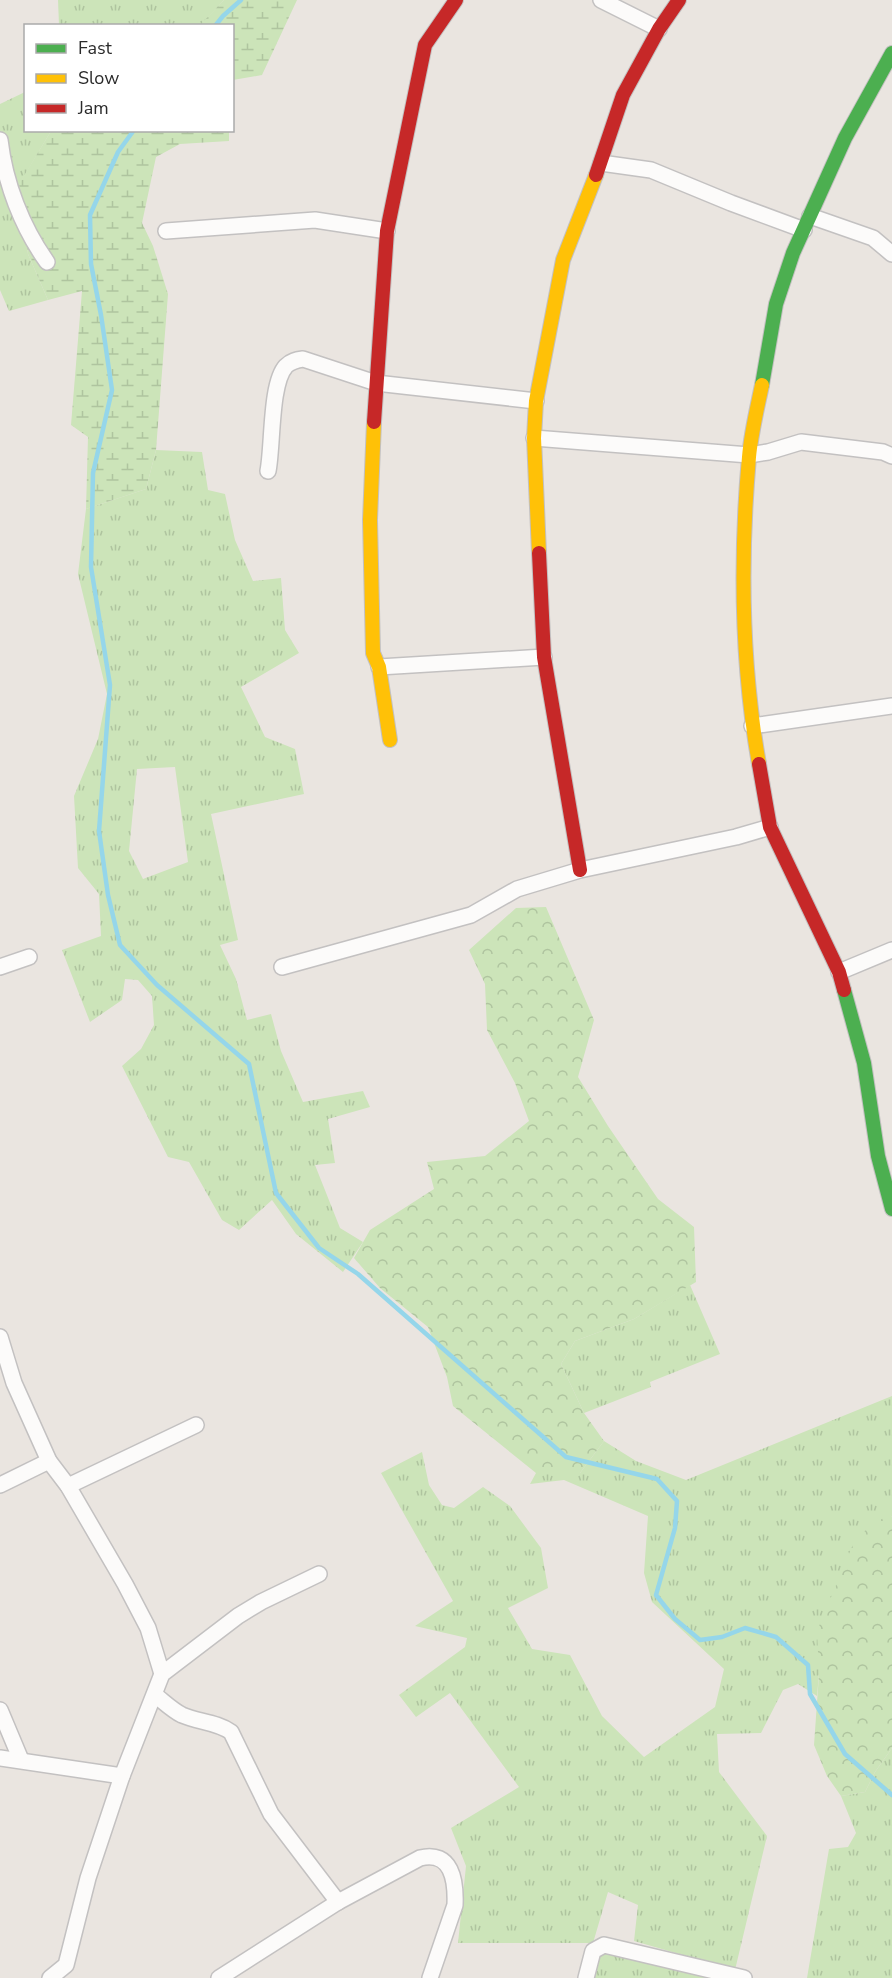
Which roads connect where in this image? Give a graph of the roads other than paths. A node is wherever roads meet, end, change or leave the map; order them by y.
1 (456, 0) edge
2 (601, 0) edge
3 (679, 0) edge
4 (659, 29) junction
5 (892, 53) edge
6 (0, 140) edge
7 (601, 163) junction
8 (807, 223) junction
9 (166, 231) dead end
10 (387, 231) junction
11 (892, 254) edge
12 (47, 262) dead end
13 (376, 383) junction
14 (536, 401) junction
15 (534, 438) junction
16 (749, 455) junction
17 (892, 456) edge
18 (268, 471) dead end
19 (544, 657) junction
20 (379, 667) junction
21 (892, 706) edge
22 (752, 726) junction
23 (390, 740) dead end
24 (770, 827) junction
25 (580, 870) junction
26 (892, 950) edge
27 (29, 957) dead end
28 (0, 967) edge
29 (282, 967) dead end
30 (839, 972) junction
31 (892, 1209) edge
32 (0, 1337) edge
33 (196, 1425) dead end
34 (49, 1461) junction
35 (0, 1485) edge
36 (68, 1486) junction
37 (319, 1574) dead end
38 (162, 1674) junction
39 (155, 1695) junction
40 (0, 1710) edge
41 (0, 1758) edge
42 (21, 1760) junction
43 (122, 1776) junction
44 (338, 1902) junction
45 (69, 1972) edge
46 (50, 1978) edge
47 (219, 1978) edge
48 (430, 1978) edge
49 (586, 1978) edge
50 (744, 1978) edge

1 - 10 street
2 - 4 street
3 - 4 street
4 - 7 street
5 - 8 street
6 - 12 street
7 - 8 street
7 - 14 street
8 - 11 street
8 - 16 street
9 - 10 street
10 - 13 street
13 - 14 street
13 - 18 street
13 - 20 street
14 - 15 street
15 - 16 street
15 - 19 street
16 - 17 street
16 - 22 street
19 - 20 street
19 - 25 street
20 - 23 street
21 - 22 street
22 - 24 street
24 - 25 street
24 - 30 street
25 - 29 street
26 - 30 street
27 - 28 street
30 - 31 street
32 - 34 street
33 - 36 street
34 - 35 street
34 - 36 street
36 - 38 street
37 - 38 street
38 - 39 street
39 - 43 street
39 - 44 street
40 - 42 street
41 - 42 street
42 - 43 street
43 - 45 street
44 - 47 street
44 - 48 street
45 - 46 street
49 - 50 street

